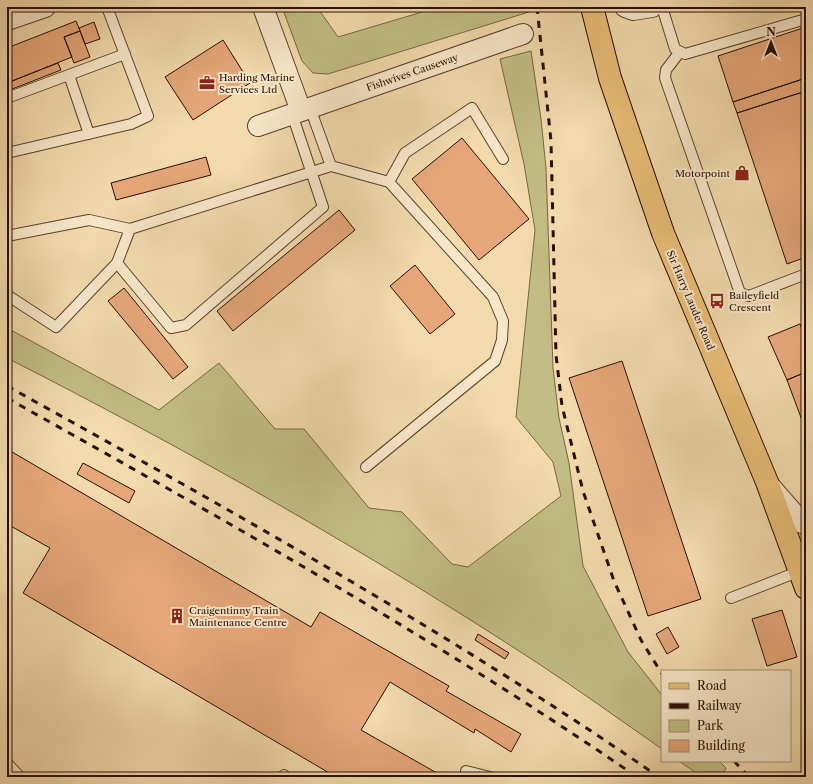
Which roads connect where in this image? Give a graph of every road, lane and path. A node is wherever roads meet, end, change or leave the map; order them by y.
1 (45, 7) edge
2 (107, 7) edge
3 (263, 7) edge
4 (592, 7) edge
5 (652, 7) edge
6 (662, 7) edge
7 (626, 8) edge
8 (806, 19) edge
9 (7, 20) edge
10 (523, 34) dead end
11 (679, 53) junction
12 (125, 54) junction
13 (69, 75) junction
14 (7, 98) edge
15 (301, 111) junction
16 (258, 126) dead end
17 (89, 134) junction
18 (7, 153) edge
19 (503, 159) dead end
20 (331, 166) junction
21 (312, 173) junction
22 (390, 182) junction
23 (130, 229) junction
24 (7, 236) edge
25 (117, 263) junction
26 (806, 274) edge
27 (7, 295) edge
28 (366, 467) dead end
29 (766, 482) junction
30 (806, 524) edge
31 (804, 577) edge
32 (731, 598) dead end
33 (7, 763) edge
34 (466, 771) dead end
35 (20, 777) edge
36 (490, 777) edge

1 - 9 street
2 - 12 lane
3 - 15 street
4 - 29 main road, Sir Harry Lauder Road
5 - 7 street
6 - 11 lane
8 - 11 lane
10 - 15 street, Fishwives Causeway
11 - 26 lane
12 - 13 lane
12 - 17 lane
13 - 14 lane
13 - 17 lane
15 - 16 street, Fishwives Causeway
15 - 20 lane
15 - 21 lane
17 - 18 lane
19 - 22 lane
20 - 21 lane
20 - 22 lane
21 - 23 lane
21 - 25 lane
22 - 28 lane
23 - 24 lane
23 - 25 lane
25 - 27 lane
29 - 30 street
29 - 31 main road, Sir Harry Lauder Road
31 - 32 lane
33 - 35 lane
34 - 36 lane

